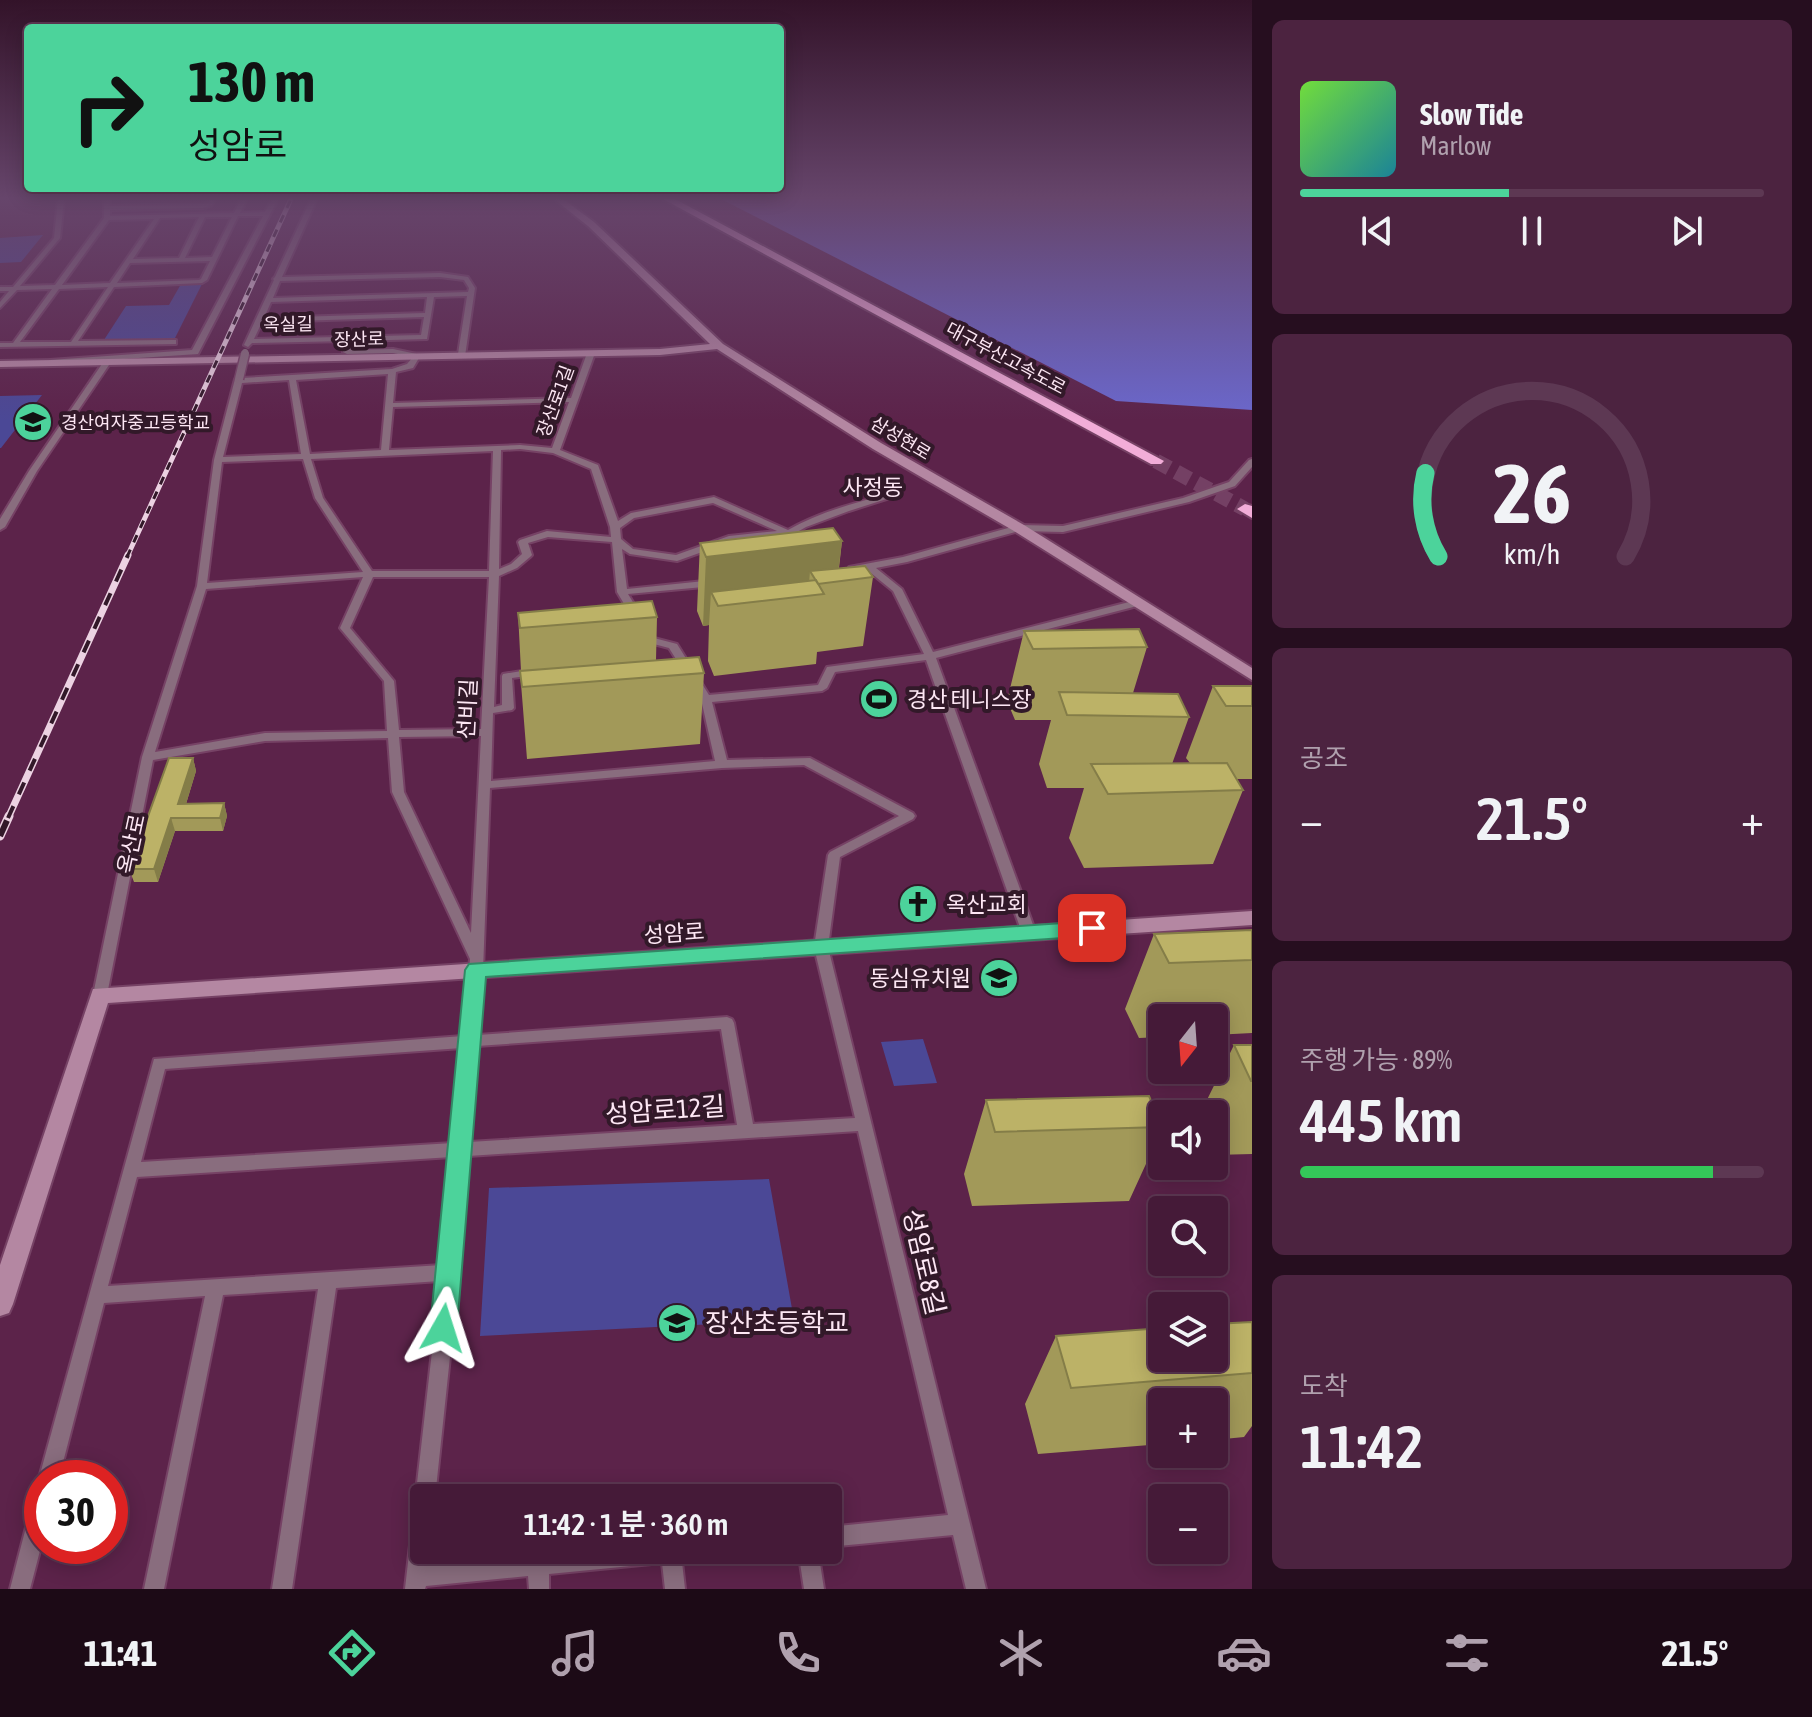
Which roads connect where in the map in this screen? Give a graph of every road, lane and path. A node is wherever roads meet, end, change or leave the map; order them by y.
1 (27, 273) edge
2 (67, 273) edge
3 (121, 273) edge
4 (206, 273) edge
5 (236, 273) edge
6 (279, 273) edge
7 (643, 273) edge
8 (809, 273) edge
9 (818, 273) edge
10 (276, 279) junction
11 (113, 286) junction
12 (57, 287) junction
13 (14, 288) junction
14 (0, 289) edge
15 (471, 294) junction
16 (431, 295) junction
17 (267, 300) junction
18 (0, 306) edge
19 (428, 315) junction
20 (258, 320) junction
21 (351, 339) junction
22 (249, 341) junction
23 (173, 342) dead end
24 (73, 344) junction
25 (0, 345) edge
26 (15, 345) junction
27 (719, 346) junction
28 (591, 353) junction
29 (462, 354) junction
30 (420, 356) junction
31 (107, 362) junction
32 (0, 364) edge
33 (35, 364) junction
34 (392, 371) junction
35 (292, 378) junction
36 (239, 380) junction
37 (574, 400) junction
38 (391, 405) junction
39 (497, 449) junction
40 (555, 451) junction
41 (385, 453) junction
42 (306, 456) junction
43 (218, 460) junction
44 (1252, 462) edge
45 (895, 495) dead end
46 (4, 515) edge
47 (0, 527) edge
48 (615, 527) junction
49 (1019, 528) junction
50 (789, 533) junction
51 (616, 540) junction
52 (870, 568) junction
53 (839, 570) edge
54 (369, 574) junction
55 (494, 574) junction
56 (732, 581) edge
57 (202, 586) junction
58 (622, 592) junction
59 (1137, 603) junction
60 (650, 640) junction
61 (636, 646) edge
62 (930, 656) junction
63 (551, 670) edge
64 (1252, 675) edge
65 (706, 699) junction
66 (487, 711) junction
67 (485, 732) junction
68 (396, 733) junction
69 (148, 757) junction
70 (722, 764) junction
71 (485, 785) junction
72 (1252, 918) edge
73 (1029, 933) junction
74 (821, 947) junction
75 (476, 964) junction
76 (100, 995) junction
77 (470, 1041) junction
78 (865, 1124) junction
79 (746, 1131) junction
80 (461, 1149) junction
81 (130, 1170) junction
82 (450, 1272) junction
83 (328, 1280) junction
84 (216, 1287) junction
85 (97, 1295) junction
86 (0, 1304) edge
87 (54, 1460) edge
88 (427, 1484) edge
89 (960, 1524) junction
90 (842, 1536) edge
91 (26, 1564) edge
92 (549, 1564) edge
93 (672, 1564) edge
94 (810, 1564) edge
95 (538, 1565) junction
96 (415, 1583) edge
97 (20, 1589) edge
98 (154, 1589) edge
99 (282, 1589) edge
100 (539, 1589) edge
101 (675, 1589) edge
102 (814, 1589) edge
103 (976, 1589) edge

1 - 13 street
2 - 12 street
3 - 11 street
4 - 11 street
5 - 33 street
6 - 10 street, 옥실길
7 - 27 street, 삼성현로
8 - 9 highway, 대구부산고속도로
10 - 15 street
10 - 17 street, 옥실길
11 - 12 street
11 - 24 street
12 - 13 street
12 - 26 street
13 - 14 street
13 - 18 street
15 - 16 street
15 - 29 street
16 - 17 street
16 - 19 street
17 - 20 street, 옥실길
19 - 20 street, 옥실길
19 - 21 street, 옥실길
20 - 22 street, 옥실길
21 - 22 street, 옥실길
21 - 30 street
22 - 36 street, 옥실길, bridge
23 - 24 street
24 - 26 street
25 - 26 street
27 - 28 street, 장산로
27 - 49 street, 삼성현로
28 - 29 street, 장산로
28 - 37 street, 장산로1길
29 - 30 street, 장산로
30 - 31 street, 장산로
30 - 34 street
31 - 33 street, 장산로
31 - 46 street
32 - 33 street, 장산로
34 - 35 street
34 - 38 street
35 - 36 street
35 - 42 street
36 - 43 street, 옥산로
37 - 38 street
37 - 40 street, 장산로1길
38 - 41 street
39 - 40 street, 장산로1길
39 - 41 street, 장산로1길
39 - 55 street, 선비길
40 - 48 street
41 - 42 street, 장산로1길
42 - 43 street, 장산로1길
42 - 54 street
43 - 57 street, 옥산로
44 - 49 street
45 - 50 street
46 - 47 street
48 - 50 street
48 - 51 street
49 - 52 street
49 - 59 street, 삼성현로
50 - 51 street
51 - 55 street
51 - 58 street
52 - 53 street
52 - 62 street
54 - 55 street
54 - 57 street
54 - 68 street
55 - 66 street, 선비길
56 - 58 street
57 - 69 street, 옥산로
58 - 60 street
59 - 62 street
59 - 64 street, 삼성현로
60 - 61 street
60 - 65 street
62 - 65 street
62 - 73 street
63 - 66 street
65 - 70 street
66 - 67 street, 선비길
67 - 68 street
67 - 71 street, 선비길
68 - 69 street
68 - 75 street
69 - 76 street, 옥산로
70 - 71 street
70 - 74 street
71 - 75 street, 선비길
72 - 73 street, 성암로
73 - 74 street, 성암로
74 - 75 street, 성암로
74 - 78 street, 성암로8길
75 - 76 street, 성암로
75 - 77 street
76 - 86 street, 옥산로
77 - 79 street, 성암로12길
77 - 80 street
77 - 81 street, 성암로12길
78 - 79 street
78 - 89 street, 성암로8길
79 - 80 street, 성암로12길
80 - 81 street, 성암로12길
80 - 82 street
81 - 85 street
82 - 83 street
82 - 88 street
83 - 84 street
83 - 99 street
84 - 85 street
84 - 98 street
85 - 87 street
89 - 90 street
89 - 103 street, 성암로8길
91 - 97 street
92 - 95 street
93 - 101 street
94 - 102 street
95 - 96 street
95 - 100 street

